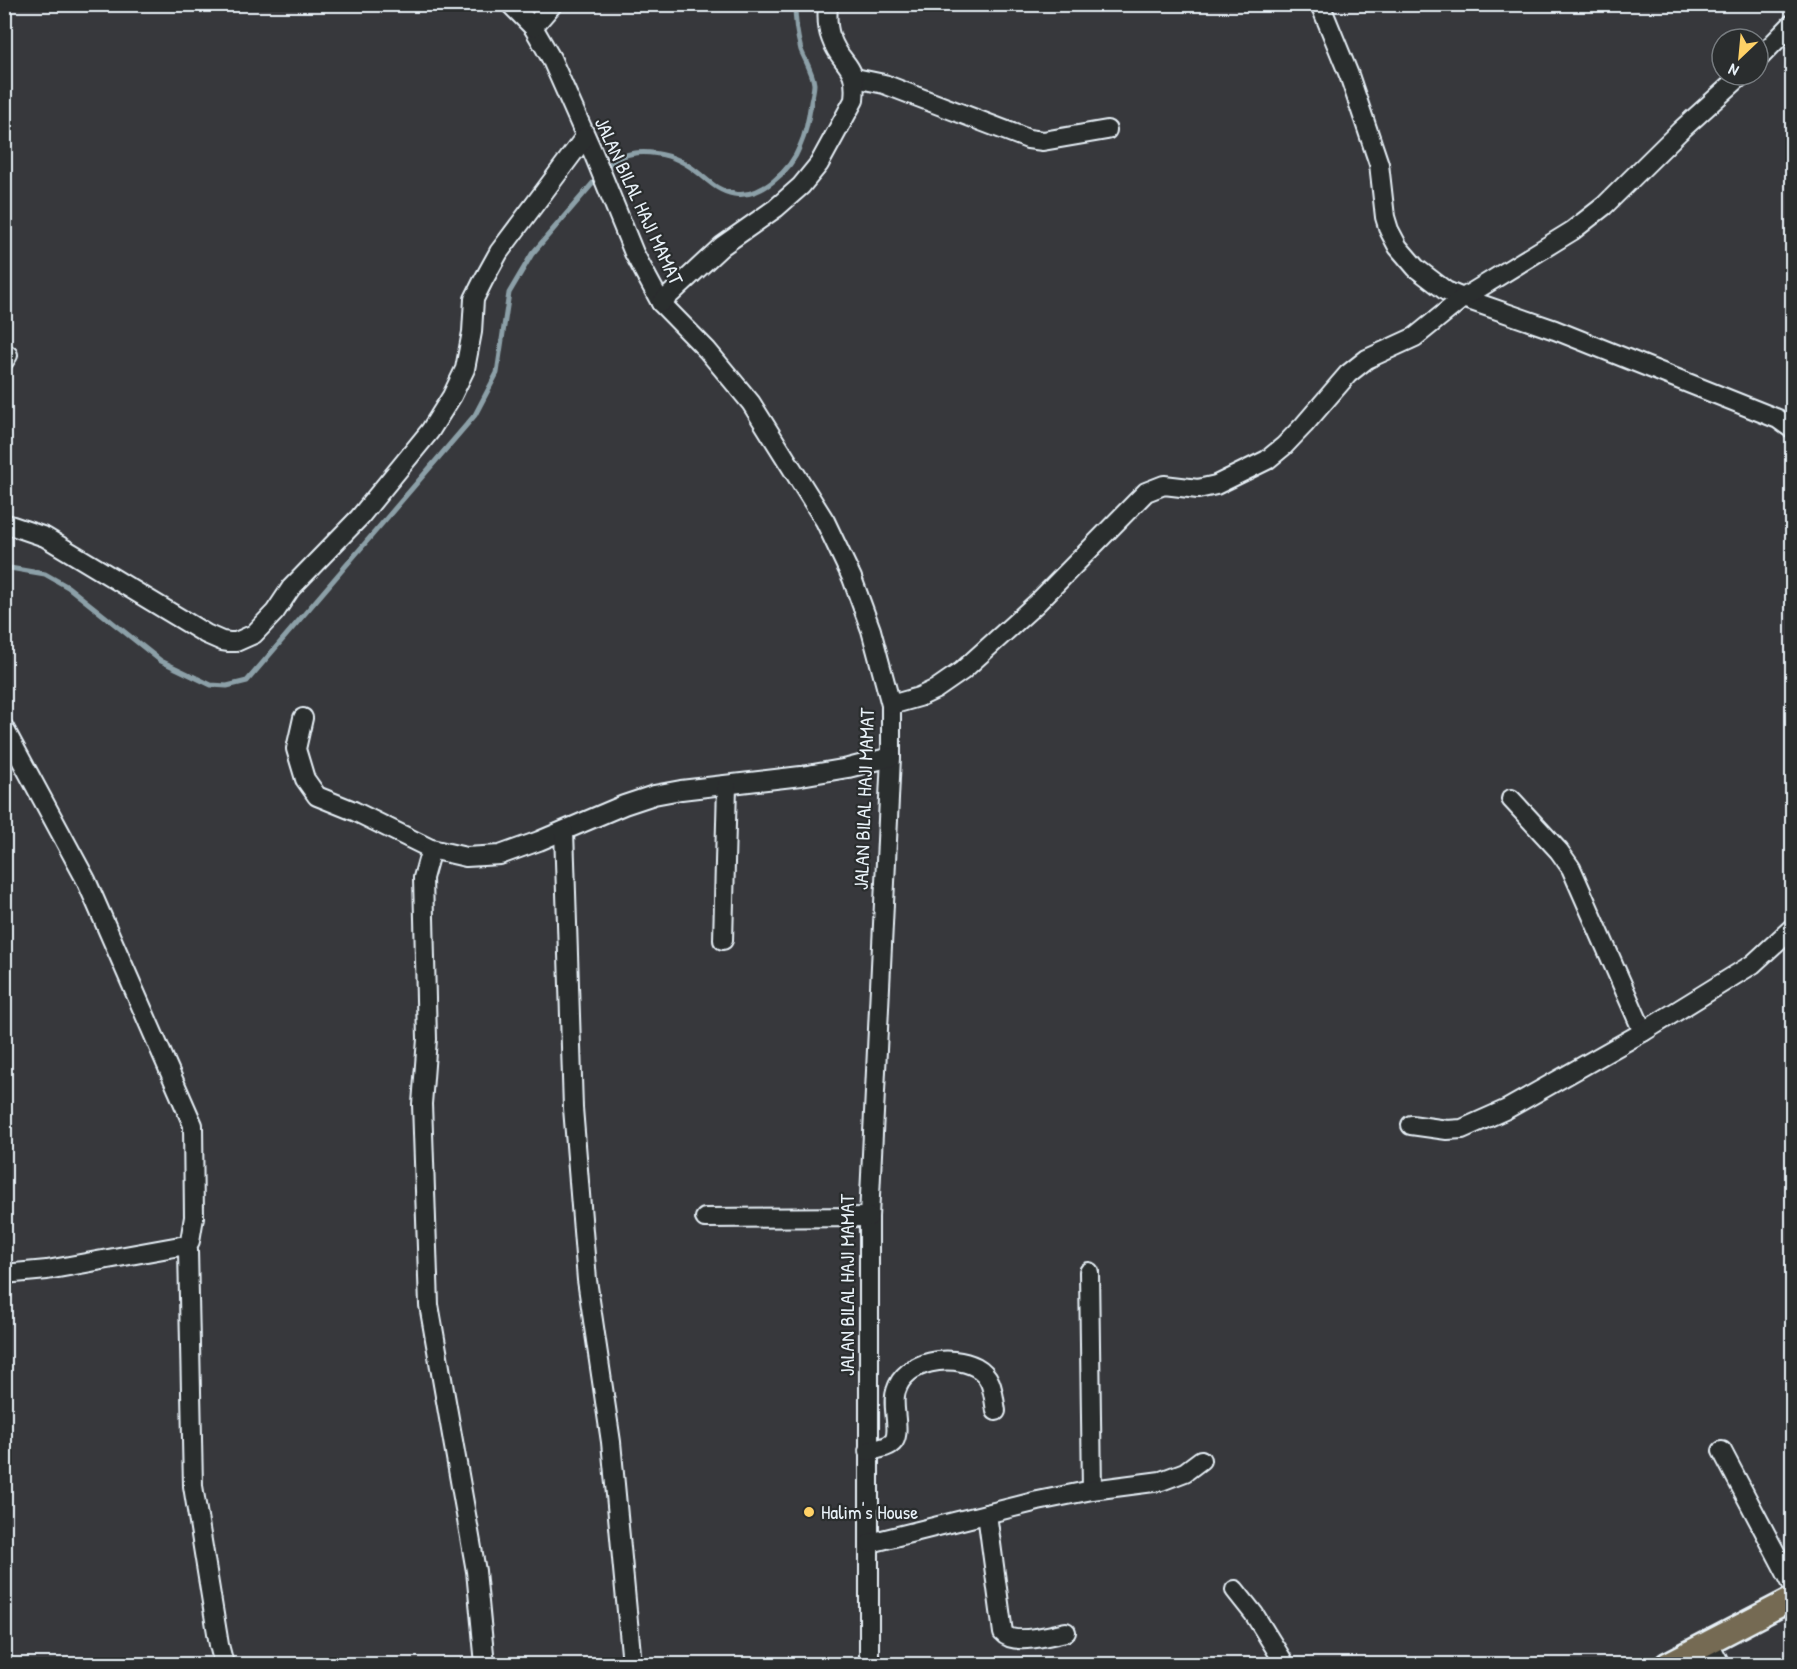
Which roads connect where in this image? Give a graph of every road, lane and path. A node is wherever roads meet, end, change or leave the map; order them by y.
1 (510, 4) edge
2 (553, 4) edge
3 (828, 4) edge
4 (1320, 4) edge
5 (1792, 24) edge
6 (533, 27) junction
7 (1770, 47) edge
8 (855, 78) junction
9 (1729, 87) edge
10 (1107, 130) dead end
11 (585, 137) junction
12 (1463, 298) junction
13 (661, 303) junction
14 (1792, 429) edge
15 (4, 523) edge
16 (891, 705) junction
17 (303, 718) dead end
18 (4, 728) edge
19 (891, 757) junction
20 (727, 785) junction
21 (1511, 799) dead end
22 (564, 831) junction
23 (431, 849) junction
24 (1792, 928) edge
25 (723, 940) dead end
26 (1643, 1032) junction
27 (1410, 1125) dead end
28 (869, 1217) junction
29 (705, 1218) dead end
30 (186, 1247) junction
31 (1089, 1272) dead end
32 (4, 1274) edge
33 (996, 1411) dead end
34 (868, 1451) junction
35 (1722, 1451) dead end
36 (1201, 1460) dead end
37 (1092, 1490) junction
38 (987, 1514) junction
39 (870, 1542) junction
40 (1792, 1584) edge
41 (1235, 1590) dead end
42 (1792, 1599) edge
43 (1066, 1632) dead end
44 (1709, 1643) junction
45 (224, 1665) edge
46 (485, 1665) edge
47 (632, 1665) edge
48 (869, 1665) edge
49 (1285, 1665) edge
50 (1667, 1665) edge
51 (1720, 1665) edge

1 - 6 street, JALAN BILAL HAJI MAMAT
2 - 6 street
3 - 8 street
4 - 12 street
5 - 7 street
6 - 11 street, JALAN BILAL HAJI MAMAT
8 - 10 street
8 - 13 street
9 - 12 street
11 - 13 street, JALAN BILAL HAJI MAMAT
11 - 15 street
12 - 14 street
12 - 16 street
13 - 16 street, JALAN BILAL HAJI MAMAT
16 - 19 street, JALAN BILAL HAJI MAMAT
17 - 23 street
18 - 30 street
19 - 20 street
19 - 28 street, JALAN BILAL HAJI MAMAT
20 - 22 street
20 - 25 street
21 - 26 street
22 - 23 street
22 - 47 street
23 - 46 street
24 - 26 street
26 - 27 street
28 - 29 street
28 - 34 street, JALAN BILAL HAJI MAMAT
30 - 32 street
30 - 45 street
31 - 37 street
33 - 34 street
34 - 39 street, JALAN BILAL HAJI MAMAT
35 - 40 street
36 - 37 street
37 - 38 street
38 - 39 street
38 - 43 street
39 - 48 street, JALAN BILAL HAJI MAMAT
41 - 49 street
42 - 44 main road
44 - 50 main road
44 - 51 street

